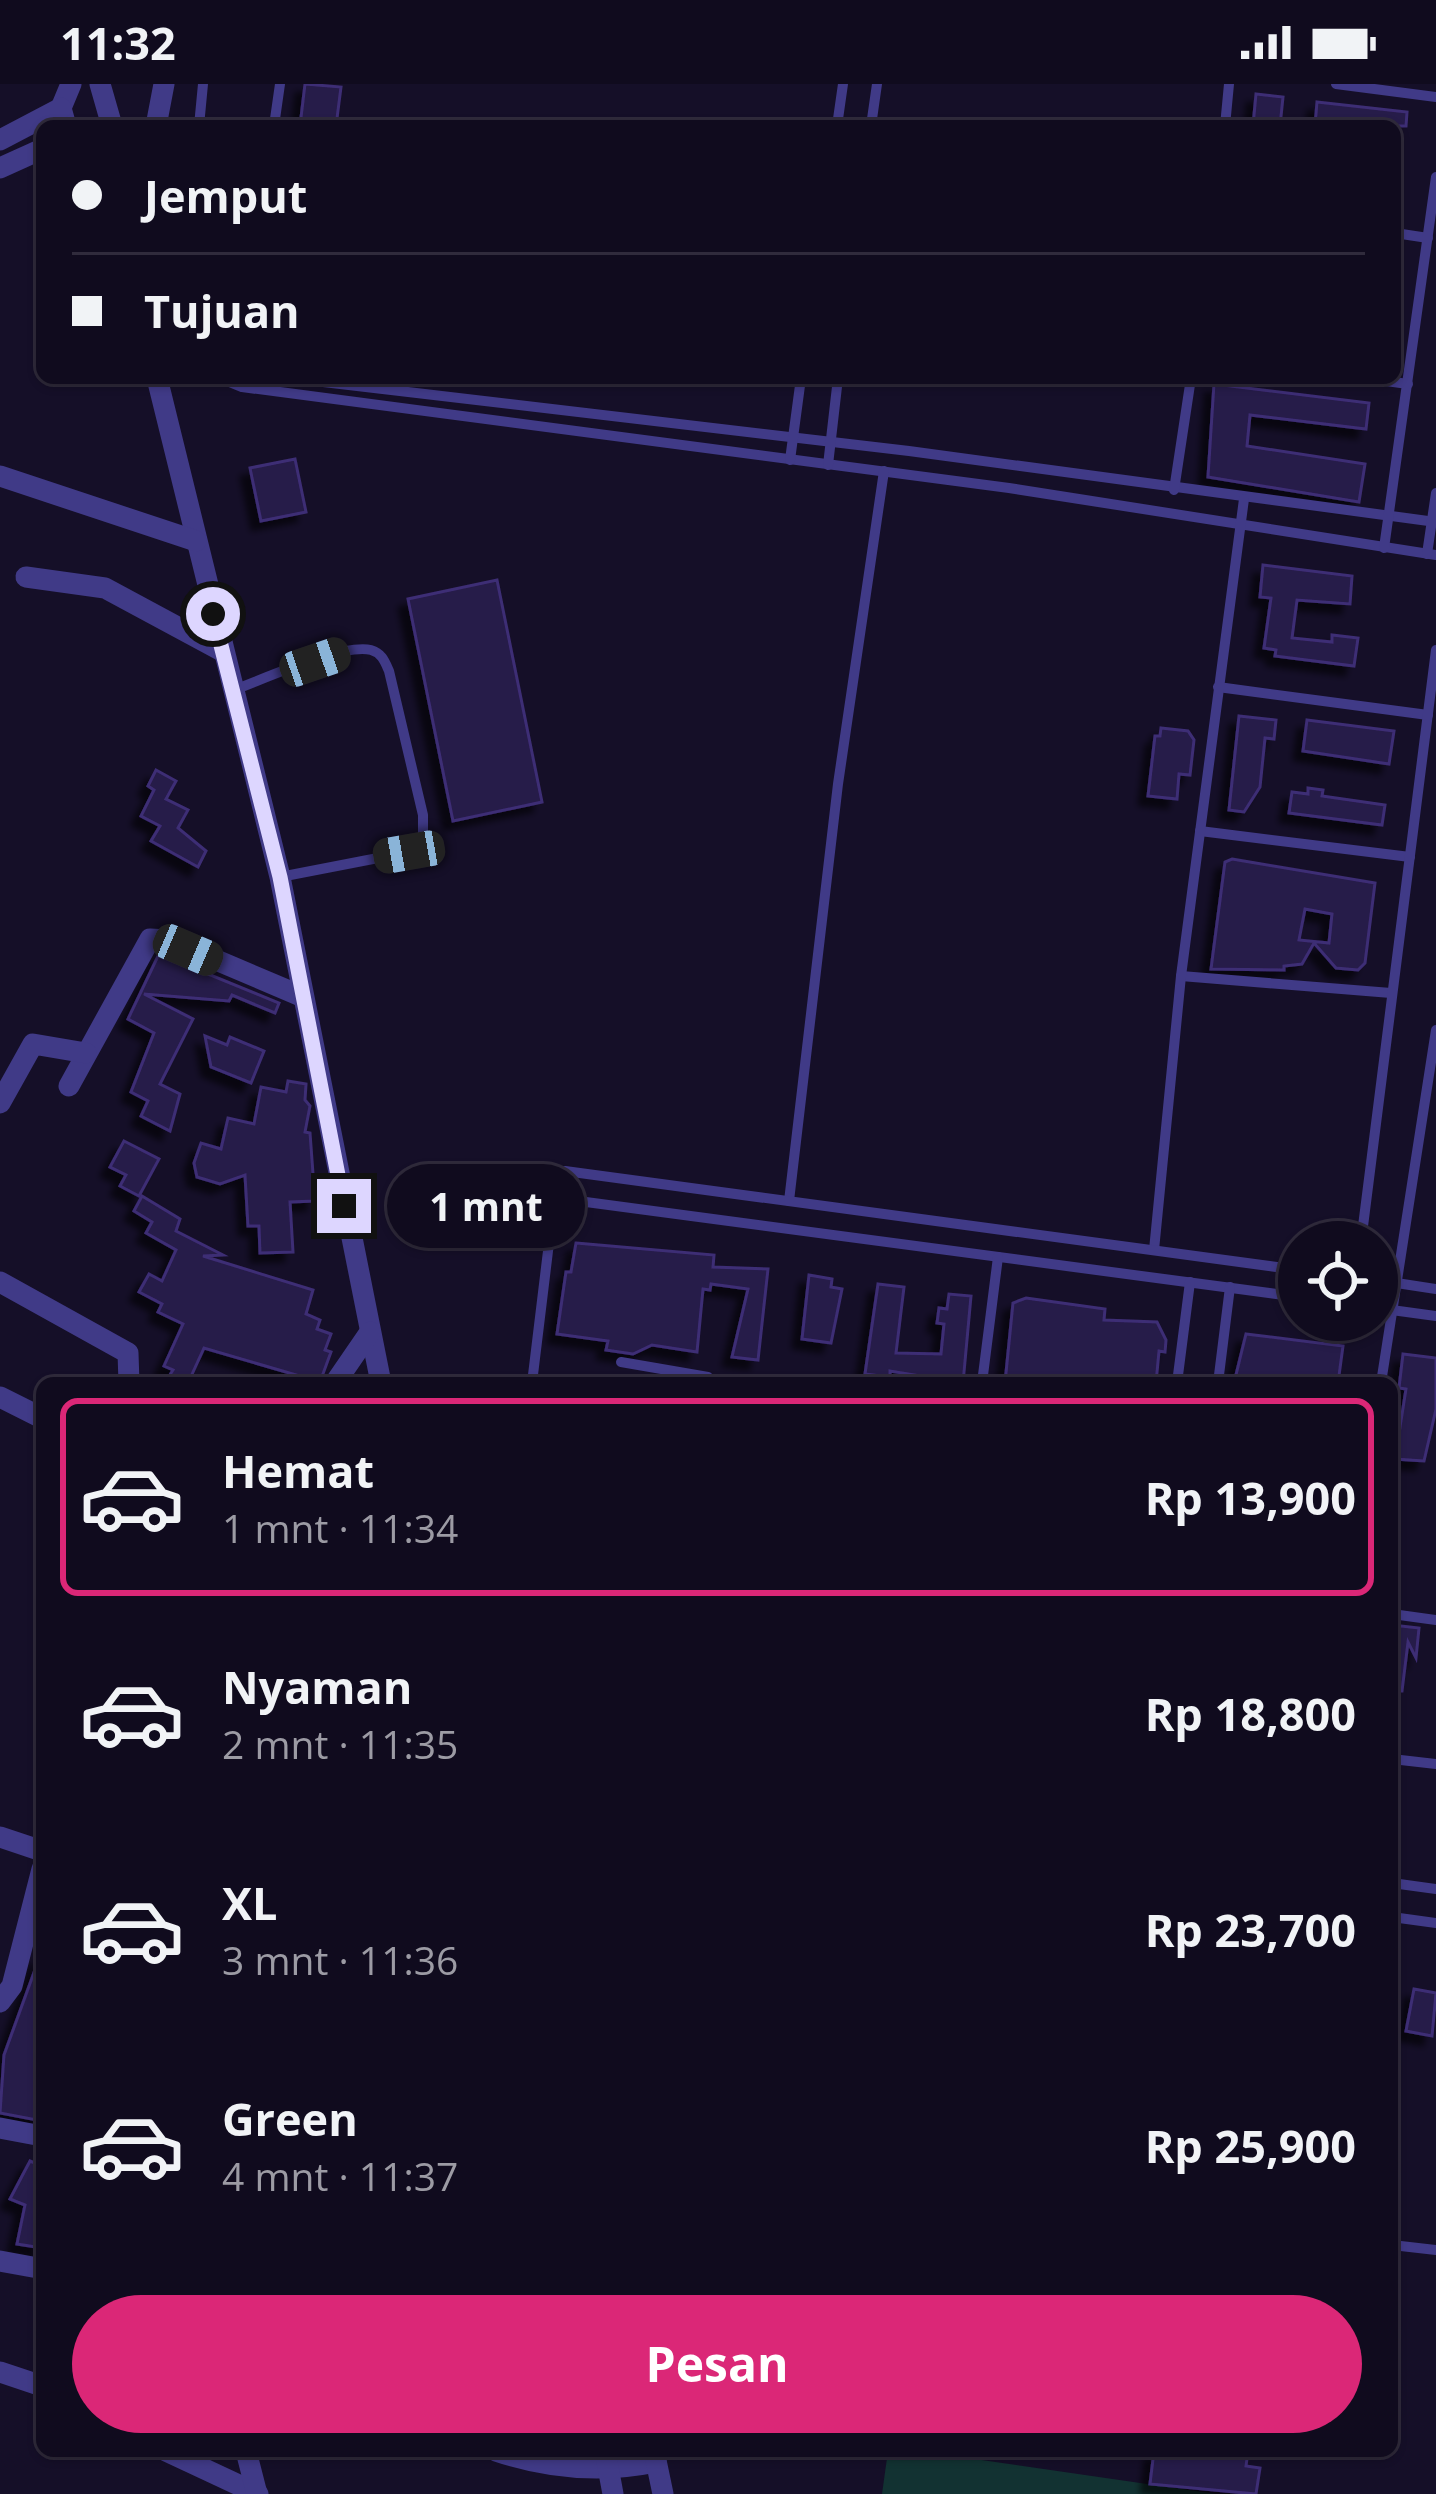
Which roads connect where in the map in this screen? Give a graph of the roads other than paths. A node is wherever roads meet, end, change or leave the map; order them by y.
1 (71, 84) edge
2 (100, 84) edge
3 (164, 84) edge
4 (203, 84) edge
5 (280, 84) edge
6 (843, 84) edge
7 (877, 84) edge
8 (1229, 84) edge
9 (1336, 84) edge
10 (1436, 97) edge
11 (64, 117) edge
12 (110, 120) edge
13 (157, 120) edge
14 (200, 120) edge
15 (275, 120) edge
16 (838, 120) edge
17 (872, 120) edge
18 (1226, 120) edge
19 (36, 127) edge
20 (0, 140) edge
21 (36, 151) edge
22 (0, 168) edge
23 (1436, 177) edge
24 (1401, 234) edge
25 (1428, 238) junction
26 (1401, 383) edge
27 (158, 384) edge
28 (256, 384) edge
29 (340, 384) edge
30 (800, 384) edge
31 (837, 384) edge
32 (1189, 384) edge
33 (1408, 384) junction
34 (793, 438) junction
35 (830, 442) junction
36 (790, 460) junction
37 (828, 465) junction
38 (884, 471) junction
39 (0, 476) edge
40 (1174, 490) junction
41 (1436, 493) edge
42 (1244, 499) junction
43 (1390, 517) junction
44 (1434, 522) edge
45 (1240, 526) junction
46 (196, 541) junction
47 (1384, 548) junction
48 (1431, 555) edge
49 (26, 577) dead end
50 (1436, 650) edge
51 (222, 651) junction
52 (1218, 687) junction
53 (232, 691) junction
54 (1428, 715) junction
55 (1200, 831) junction
56 (1410, 857) junction
57 (280, 877) junction
58 (1181, 976) junction
59 (1391, 993) junction
60 (302, 996) junction
61 (1436, 1030) edge
62 (86, 1053) junction
63 (69, 1086) dead end
64 (0, 1103) edge
65 (1418, 1132) junction
66 (1436, 1135) edge
67 (409, 1184) dead end
68 (556, 1198) junction
69 (789, 1201) junction
70 (1364, 1221) edge
71 (1154, 1250) junction
72 (998, 1258) junction
73 (1398, 1262) edge
74 (1278, 1267) edge
75 (0, 1282) edge
76 (1190, 1282) junction
77 (1398, 1283) edge
78 (1230, 1288) junction
79 (1436, 1289) edge
80 (1278, 1294) edge
81 (1398, 1311) edge
82 (1436, 1316) edge
83 (370, 1332) junction
84 (1387, 1341) edge
85 (621, 1362) dead end
86 (129, 1377) edge
87 (339, 1377) edge
88 (380, 1377) edge
89 (533, 1377) edge
90 (708, 1377) edge
91 (983, 1377) edge
92 (1179, 1377) edge
93 (1219, 1377) edge
94 (1382, 1377) edge
95 (0, 1396) edge
96 (36, 1415) edge
97 (1398, 1615) edge
98 (1436, 1620) edge
99 (1398, 1760) edge
100 (1436, 1764) edge
101 (0, 1837) edge
102 (36, 1849) edge
103 (36, 1874) edge
104 (1398, 1884) edge
105 (1436, 1888) edge
106 (1398, 1918) edge
107 (1436, 1923) edge
108 (0, 2002) edge
109 (0, 2128) edge
110 (36, 2136) edge
111 (1398, 2246) edge
112 (1436, 2250) edge
113 (0, 2261) edge
114 (36, 2268) edge
115 (0, 2372) edge
116 (36, 2384) edge
117 (179, 2457) edge
118 (248, 2457) edge
119 (514, 2457) edge
120 (652, 2457) edge
121 (655, 2457) edge
122 (609, 2472) edge
123 (257, 2494) edge
124 (664, 2494) edge

1 - 11 street
2 - 12 street
3 - 13 street
4 - 14 lane
5 - 15 lane
6 - 16 lane
7 - 17 lane
8 - 18 lane
9 - 10 lane
19 - 20 street
21 - 22 street
23 - 25 lane
24 - 25 lane
25 - 33 lane
26 - 33 lane
27 - 46 street
28 - 36 lane
29 - 34 lane
30 - 34 lane
31 - 35 lane
32 - 40 lane
33 - 43 lane
34 - 35 lane
34 - 36 lane
35 - 37 lane
35 - 40 lane
36 - 37 lane
37 - 38 lane
38 - 45 lane
38 - 69 lane
39 - 46 street
40 - 42 lane
41 - 44 lane
42 - 43 lane
42 - 45 lane
43 - 44 lane
43 - 47 lane
44 - 48 lane
45 - 47 lane
45 - 52 lane
46 - 51 street
47 - 48 lane
49 - 51 street
50 - 54 lane
51 - 53 street
52 - 54 lane
52 - 55 lane
53 - 57 street
53 - 57 lane
54 - 56 lane
55 - 56 lane
55 - 58 lane
56 - 59 lane
57 - 60 street
58 - 59 lane
58 - 71 lane
59 - 70 lane
60 - 62 street
60 - 83 street
61 - 65 lane
62 - 63 street
62 - 64 street
65 - 66 lane
65 - 73 lane
67 - 68 lane
68 - 69 lane
68 - 72 lane
68 - 89 lane
69 - 71 lane
71 - 74 lane
72 - 76 lane
72 - 91 lane
75 - 86 street
76 - 78 lane
76 - 92 lane
77 - 79 lane
78 - 80 lane
78 - 93 lane
81 - 82 lane
83 - 87 street
83 - 88 street
84 - 94 lane
85 - 90 lane
95 - 96 street
97 - 98 lane
99 - 100 lane
101 - 102 street
103 - 108 street
104 - 105 lane
106 - 107 lane
109 - 110 street
111 - 112 lane
113 - 114 street
115 - 116 street
117 - 123 street
118 - 123 street
119 - 122 street
120 - 122 street
121 - 124 street

